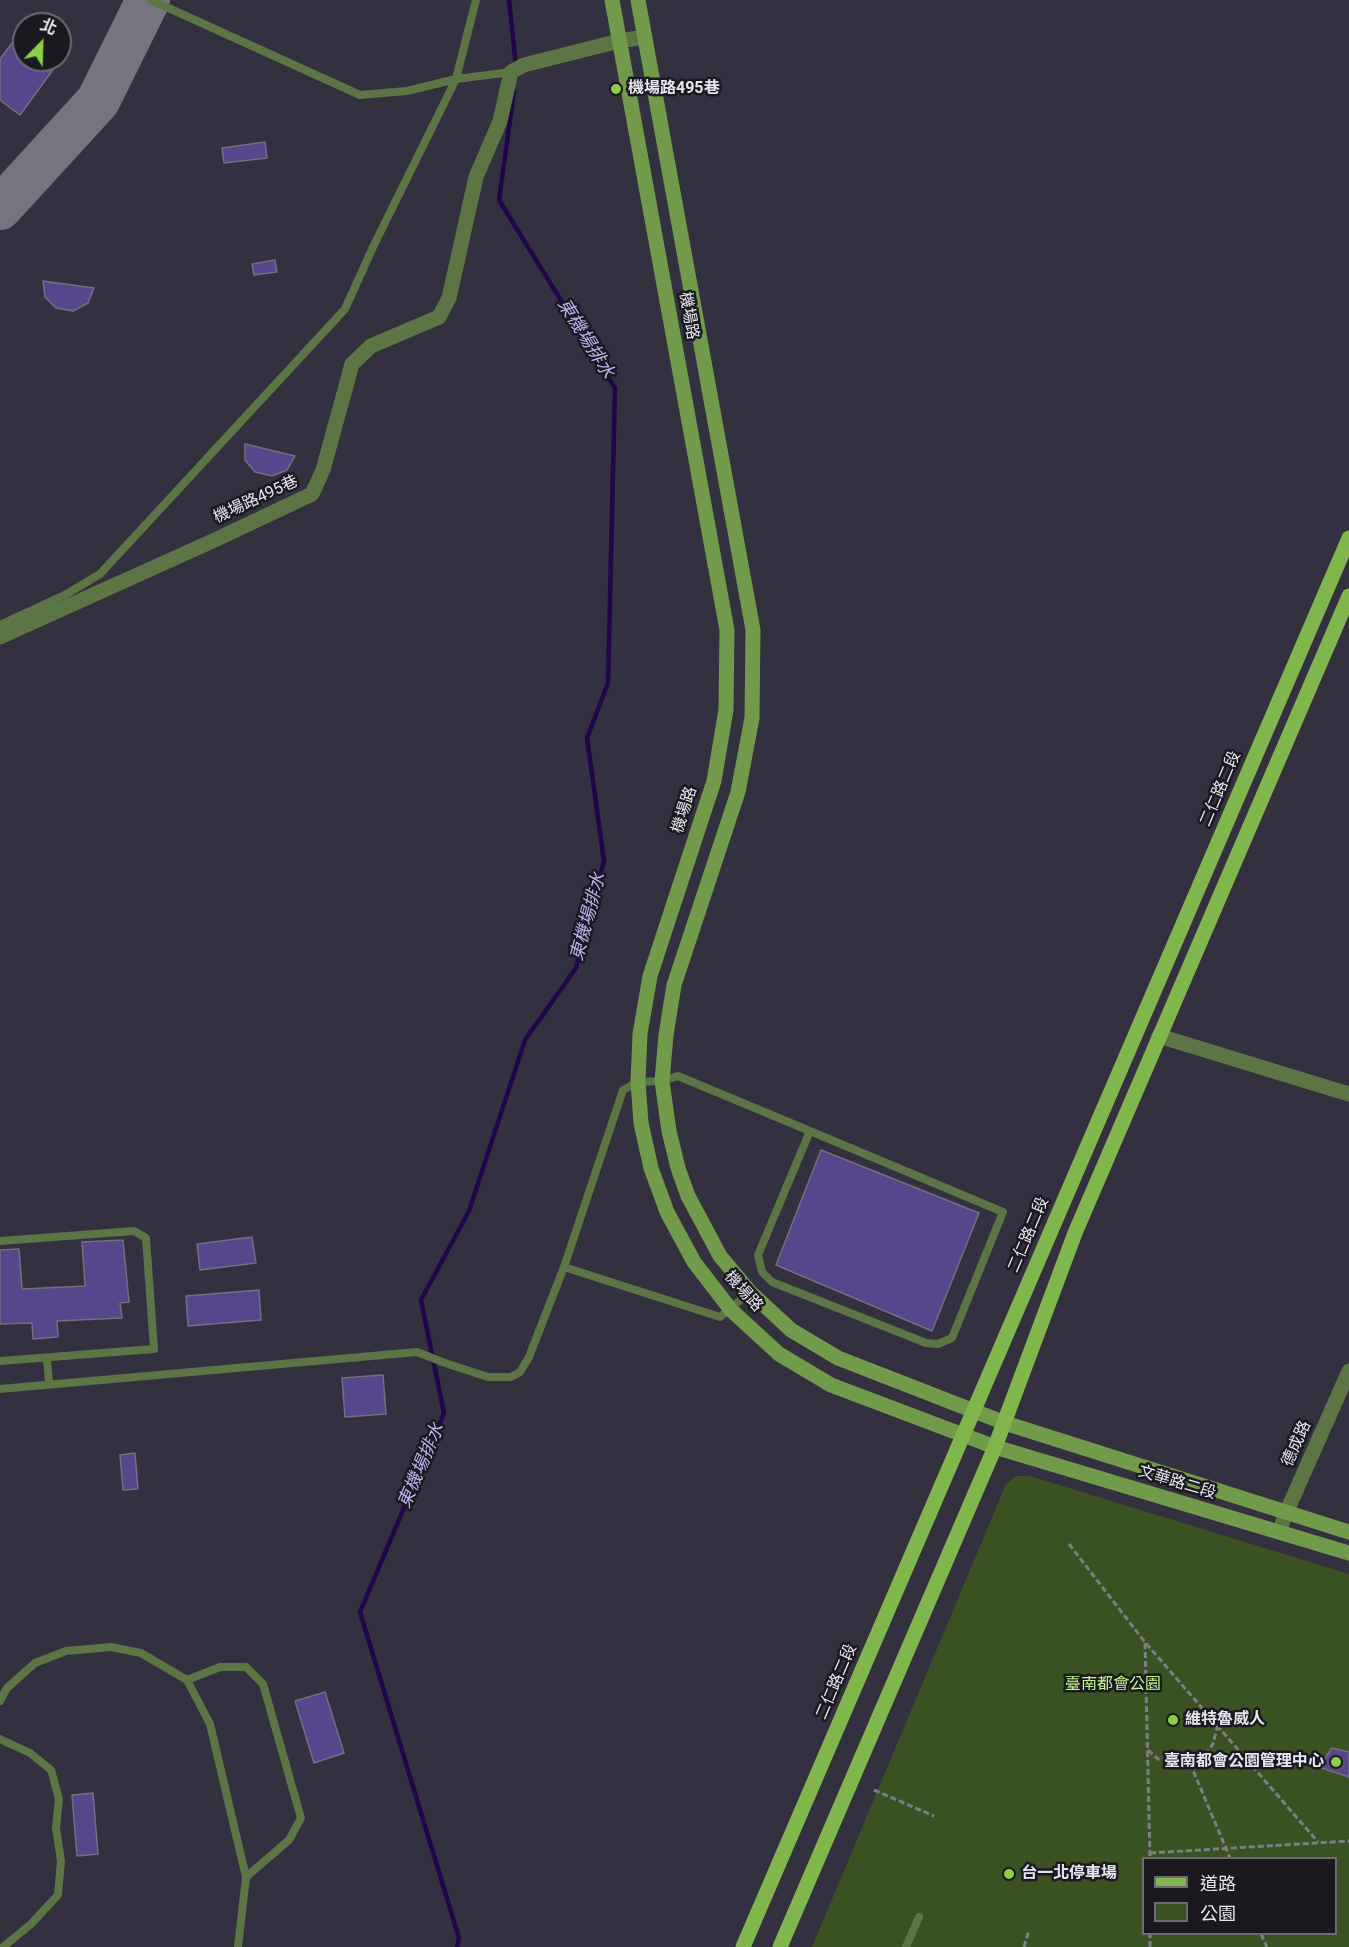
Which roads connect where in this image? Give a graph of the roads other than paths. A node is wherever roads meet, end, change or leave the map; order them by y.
1 (150, 0) edge
2 (476, 0) edge
3 (612, 0) edge
4 (638, 0) edge
5 (645, 37) junction
6 (619, 41) junction
7 (517, 69) junction
8 (456, 79) junction
9 (1349, 538) edge
10 (1349, 596) edge
11 (0, 625) edge
12 (0, 636) edge
13 (1158, 1036) junction
14 (662, 1081) junction
15 (638, 1082) junction
16 (1349, 1094) edge
17 (810, 1131) junction
18 (0, 1241) edge
19 (564, 1267) junction
20 (750, 1292) junction
21 (731, 1310) junction
22 (47, 1358) junction
23 (0, 1361) edge
24 (1349, 1371) edge
25 (49, 1384) junction
26 (0, 1389) edge
27 (973, 1412) junction
28 (1005, 1423) junction
29 (962, 1436) junction
30 (995, 1447) junction
31 (1286, 1513) junction
32 (1279, 1532) junction
33 (1349, 1532) edge
34 (1349, 1553) edge
35 (187, 1680) junction
36 (0, 1701) edge
37 (0, 1738) edge
38 (246, 1877) junction
39 (919, 1917) dead end
40 (1, 1946) edge
41 (238, 1947) edge
42 (743, 1947) edge
43 (780, 1947) edge
44 (906, 1947) edge

1 - 8 lane
2 - 8 lane
3 - 6 street, 機場路
4 - 5 street, 機場路
5 - 6 street
5 - 14 street, 機場路
6 - 7 street
6 - 15 street, 機場路
7 - 8 lane
7 - 12 street, 機場路495巷
8 - 11 lane
9 - 27 main road, 二仁路二段
10 - 13 main road
13 - 16 street
13 - 28 main road
14 - 15 lane
14 - 17 lane
14 - 20 street, 機場路
15 - 19 lane
15 - 21 street, 機場路
17 - 17 lane
18 - 22 lane
19 - 21 lane
19 - 25 lane
20 - 21 lane
20 - 27 street, 機場路
21 - 29 street, 機場路
22 - 23 lane
22 - 25 lane
24 - 31 street, 德成路
25 - 26 lane
27 - 28 street, 機場路
27 - 29 main road, 二仁路二段
28 - 30 main road
28 - 31 street, 文華路二段
29 - 30 street, 機場路
29 - 42 main road, 二仁路二段
30 - 32 street, 文華路二段
30 - 43 main road
31 - 32 street, 德成路
31 - 33 street, 文華路二段
32 - 34 street, 文華路二段
35 - 36 lane
35 - 38 lane
35 - 38 lane
37 - 40 lane
38 - 41 lane
39 - 44 lane

